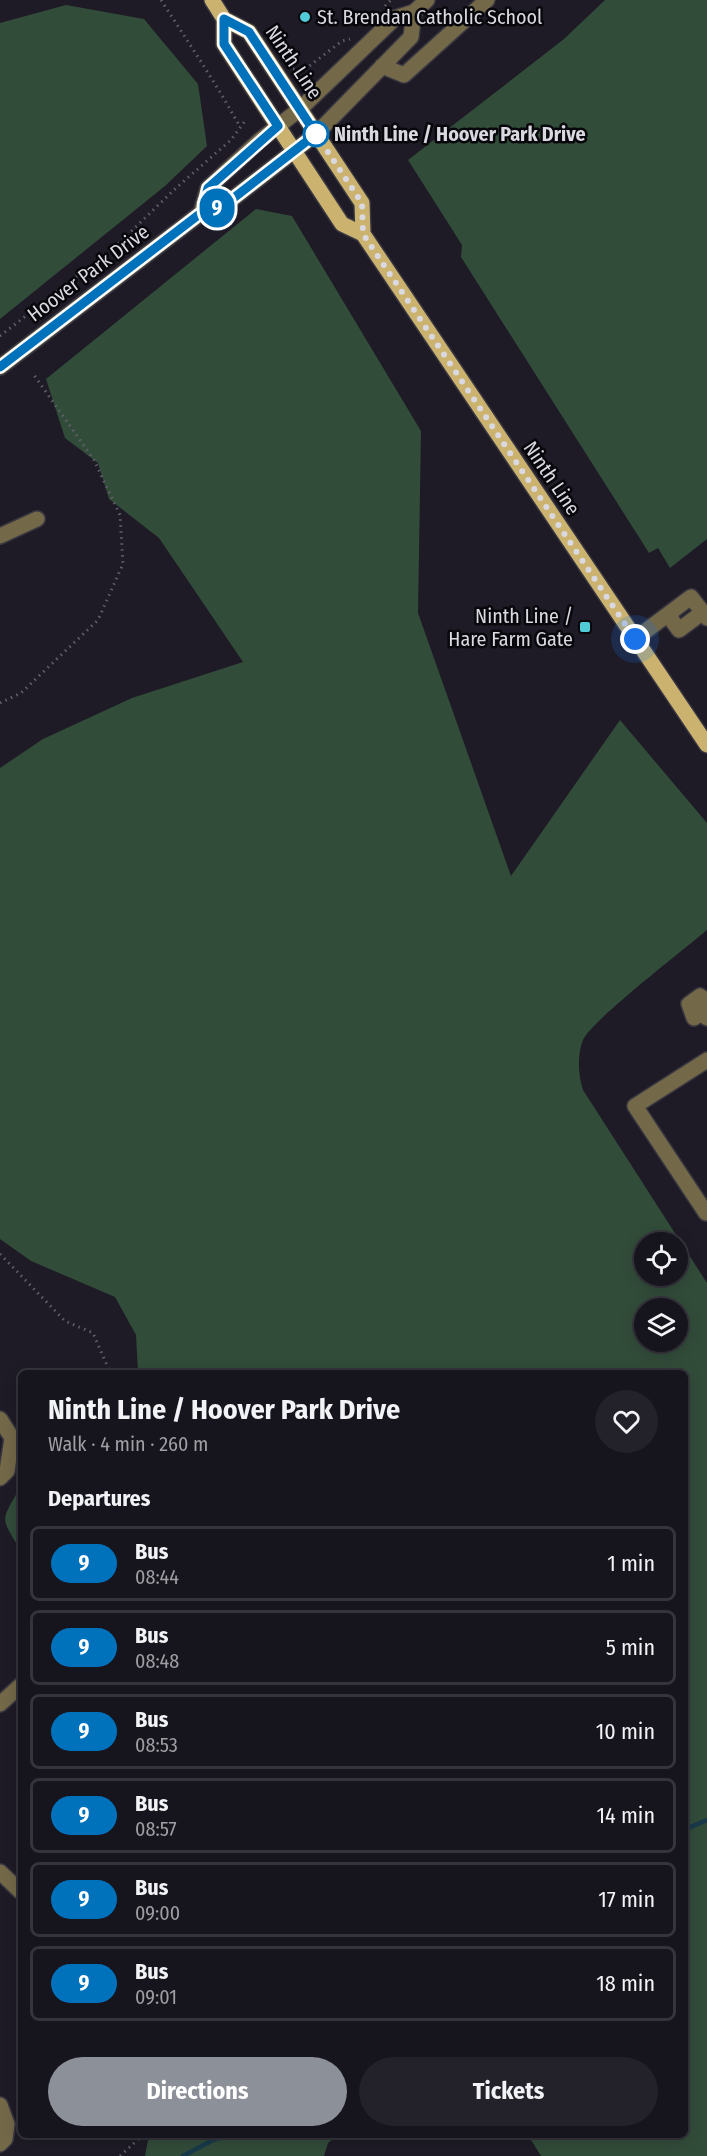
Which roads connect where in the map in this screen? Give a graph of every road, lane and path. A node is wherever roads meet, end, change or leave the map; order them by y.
1 (161, 0) edge
2 (212, 0) edge
3 (391, 0) edge
4 (487, 0) edge
5 (421, 4) edge
6 (382, 8) dead end
7 (224, 19) junction
8 (357, 32) dead end
9 (382, 66) junction
10 (293, 69) dead end
11 (300, 109) junction
12 (245, 121) dead end
13 (278, 126) junction
14 (240, 127) junction
15 (316, 134) junction
16 (294, 150) junction
17 (201, 213) junction
18 (363, 234) junction
19 (0, 336) edge
20 (0, 367) edge
21 (34, 375) dead end
22 (37, 519) dead end
23 (0, 536) edge
24 (705, 615) edge
25 (635, 639) junction
26 (0, 703) edge
27 (707, 745) edge
28 (707, 1060) edge
29 (707, 1213) edge
30 (0, 1254) edge
31 (109, 1370) edge
32 (0, 1419) edge
33 (0, 1478) edge
34 (18, 1688) edge
35 (0, 1704) edge
36 (0, 1872) edge
37 (18, 1889) edge
38 (0, 2105) edge
39 (140, 2138) edge
40 (0, 2144) edge
41 (120, 2156) edge

1 - 14 path
2 - 7 main road, Ninth Line
3 - 6 path
4 - 9 street
5 - 9 street, Hoover Park Drive
5 - 11 street, Hoover Park Drive
7 - 11 main road, Ninth Line
7 - 13 main road, Ninth Line
8 - 10 path
9 - 15 street, Hoover Park Drive
11 - 13 street, Hoover Park Drive
11 - 15 main road, Ninth Line
12 - 14 path
13 - 16 main road, Ninth Line
13 - 17 street, Hoover Park Drive
14 - 19 path
15 - 16 street, Hoover Park Drive
15 - 18 main road, Ninth Line
16 - 17 street, Hoover Park Drive
16 - 18 main road, Ninth Line
17 - 20 street, Hoover Park Drive
18 - 25 main road, Ninth Line
21 - 26 path
22 - 23 street
24 - 25 street
25 - 27 main road, Ninth Line
28 - 29 street
30 - 31 path
32 - 33 street
34 - 35 street
36 - 37 street
38 - 40 street
39 - 41 path

